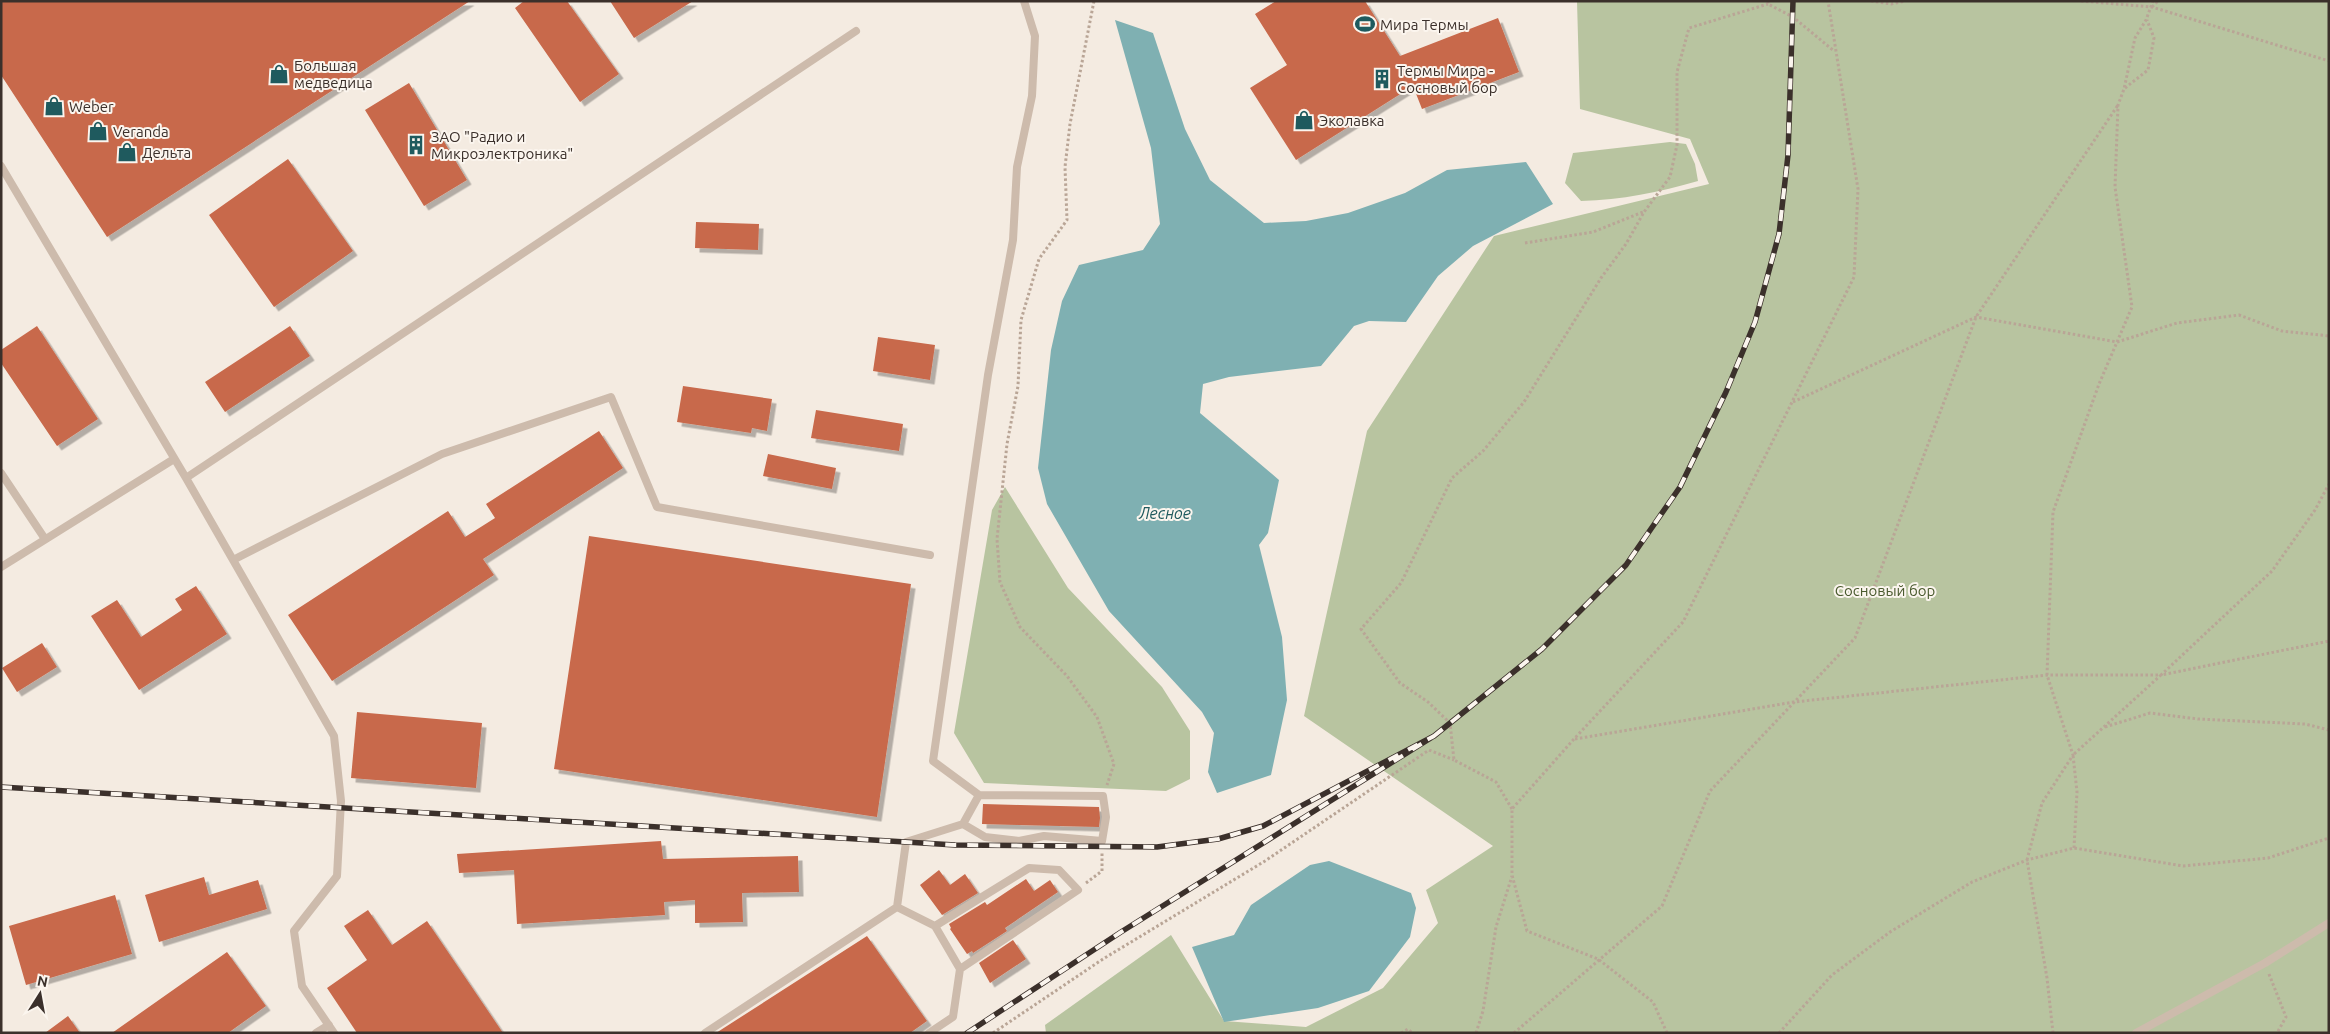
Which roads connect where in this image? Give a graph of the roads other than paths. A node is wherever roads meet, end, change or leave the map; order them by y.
1 (1024, 1) edge
2 (856, 31) dead end
3 (1, 166) edge
4 (174, 459) junction
5 (1, 473) edge
6 (186, 478) junction
7 (46, 539) junction
8 (930, 555) dead end
9 (233, 560) junction
10 (1, 567) edge
11 (979, 796) junction
12 (963, 824) junction
13 (898, 907) junction
14 (2329, 923) edge
15 (935, 926) junction
16 (960, 969) junction
17 (329, 1025) junction
18 (316, 1033) edge
19 (334, 1033) edge
20 (705, 1033) edge
21 (929, 1033) edge
22 (2136, 1033) edge

1 - 11 lane
2 - 6 lane
3 - 4 lane
4 - 6 lane
4 - 7 lane
5 - 7 lane
6 - 9 lane
7 - 10 lane
8 - 9 lane
9 - 17 lane
11 - 12 lane
11 - 12 lane
12 - 13 lane
13 - 15 lane
13 - 20 lane
14 - 22 lane
15 - 16 lane
15 - 16 lane
16 - 21 lane
17 - 18 lane
17 - 19 lane

